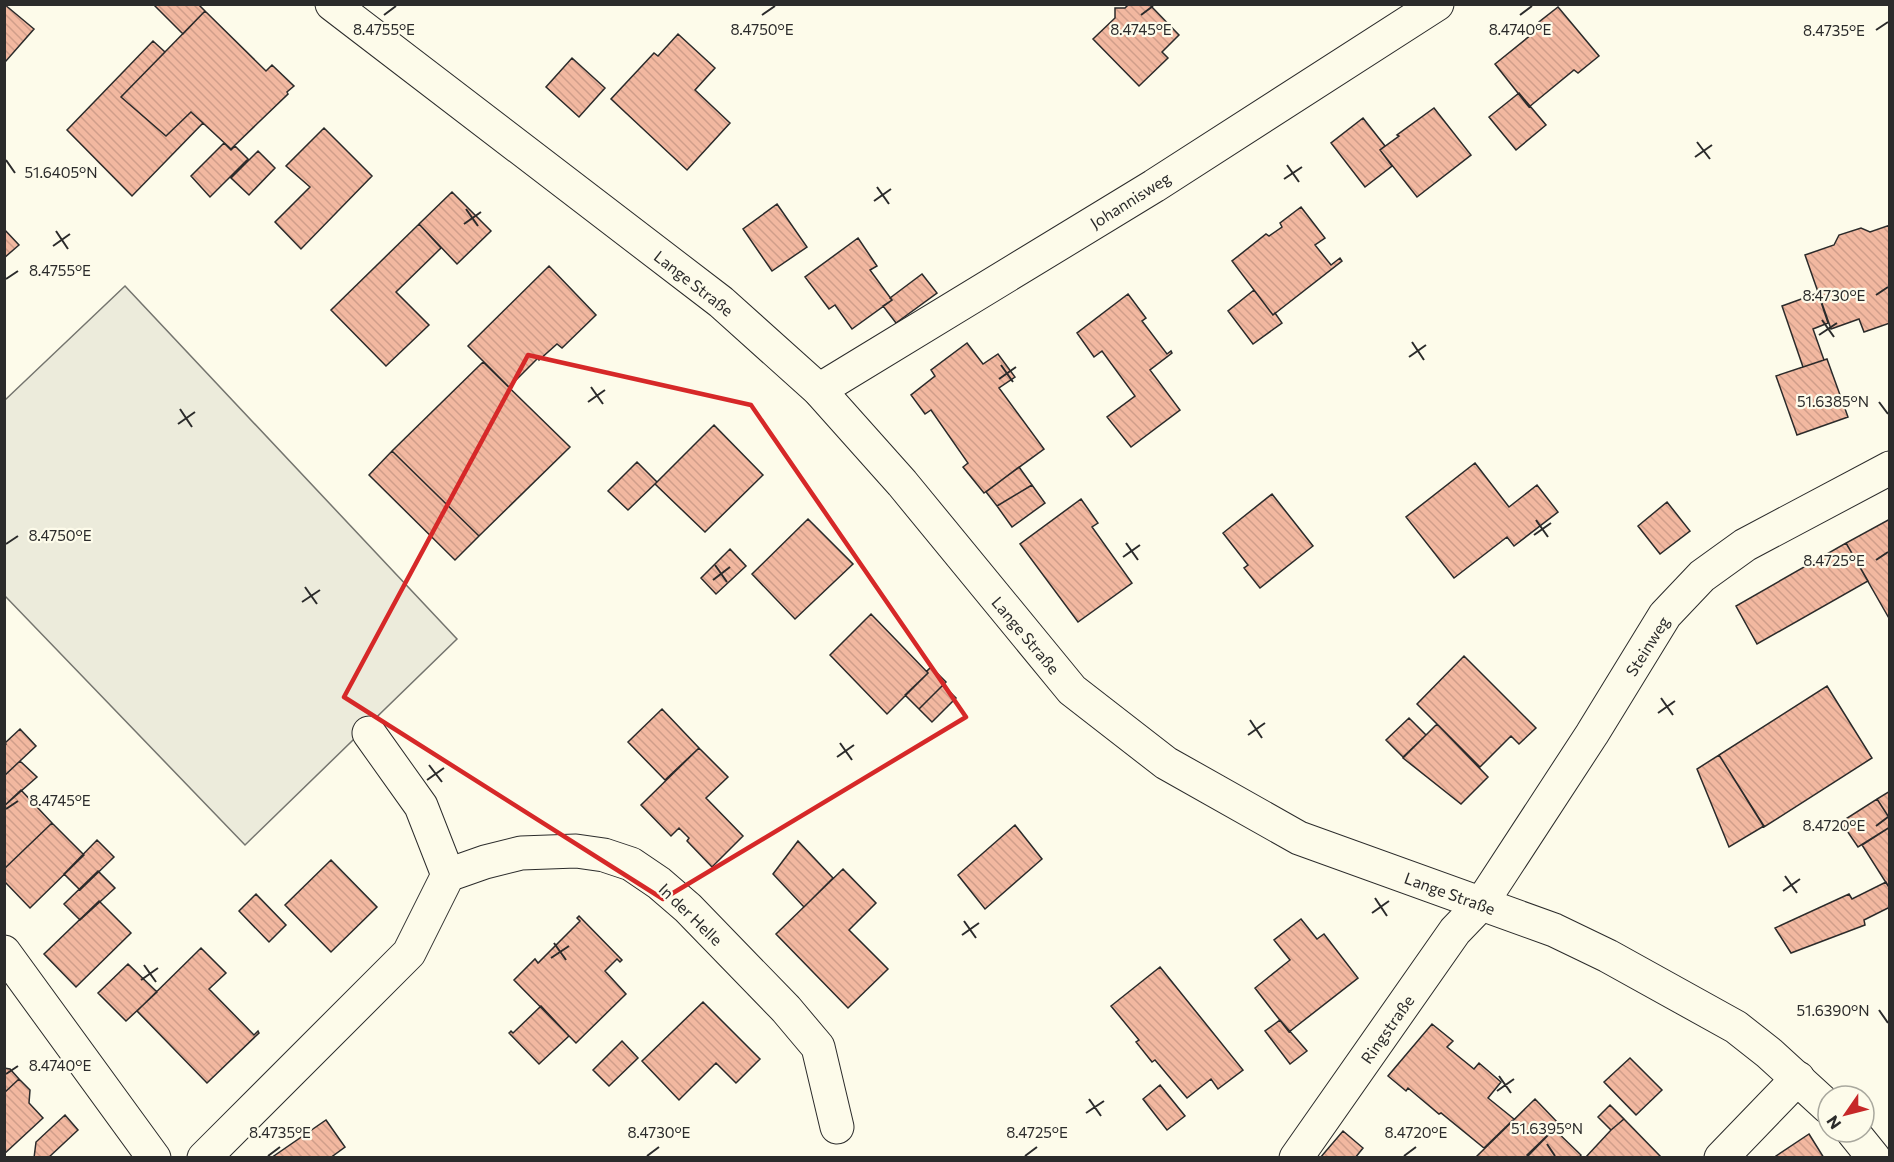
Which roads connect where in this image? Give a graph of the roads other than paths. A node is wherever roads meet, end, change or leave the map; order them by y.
1 (1437, 4) edge
2 (337, 6) edge
3 (819, 390) junction
4 (1890, 468) edge
5 (369, 733) dead end
6 (448, 875) junction
7 (1481, 904) junction
8 (4, 952) edge
9 (1798, 1078) junction
10 (1816, 1095) edge
11 (837, 1127) dead end
12 (1863, 1144) edge
13 (154, 1158) edge
14 (204, 1158) edge
15 (1296, 1158) edge
16 (1721, 1158) edge
17 (1874, 1158) edge

1 - 3 street, Johannisweg
2 - 3 street, Lange Straße
3 - 7 street, Lange Straße
4 - 7 street, Steinweg
5 - 6 street
6 - 11 street, In der Helle
6 - 14 street
7 - 9 street, Lange Straße
7 - 15 street, Ringstraße
8 - 13 street
9 - 10 street, Lange Straße
9 - 16 street
12 - 17 street

